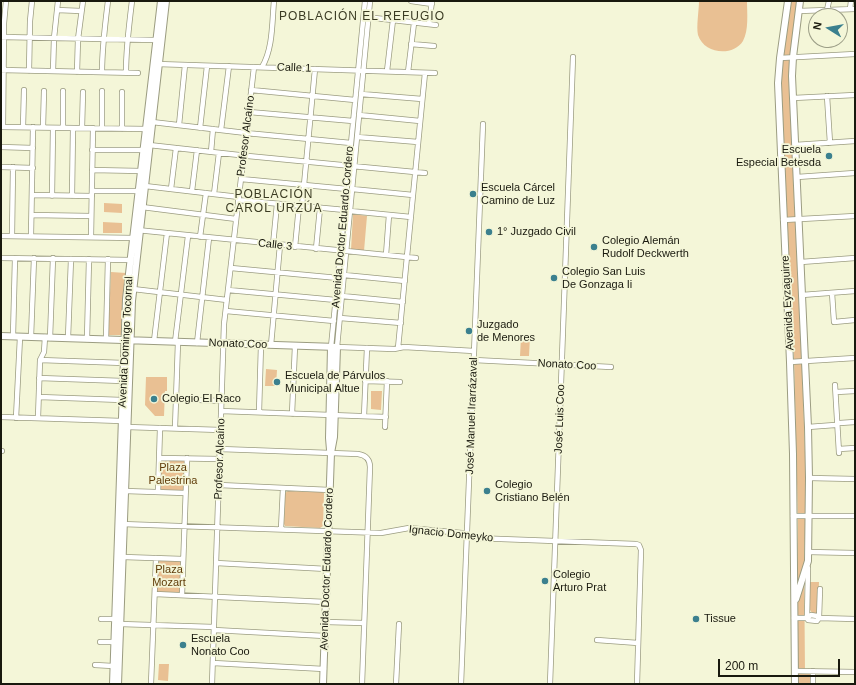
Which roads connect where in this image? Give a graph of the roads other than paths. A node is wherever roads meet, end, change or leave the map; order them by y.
1 (6, 1) edge
2 (32, 1) edge
3 (58, 1) edge
4 (83, 1) edge
5 (108, 1) edge
6 (132, 1) edge
7 (161, 1) edge
8 (166, 1) edge
9 (274, 1) edge
10 (365, 1) edge
11 (370, 1) edge
12 (411, 1) edge
13 (788, 1) edge
14 (800, 1) edge
15 (851, 1) edge
16 (432, 2) edge
17 (852, 9) edge
18 (57, 10) junction
19 (81, 11) junction
20 (799, 11) junction
21 (808, 11) edge
22 (366, 17) junction
23 (393, 20) junction
24 (414, 23) junction
25 (430, 24) junction
26 (436, 25) dead end
27 (3, 37) edge
28 (30, 38) junction
29 (54, 38) junction
30 (78, 38) junction
31 (103, 39) junction
32 (128, 40) junction
33 (156, 40) junction
34 (411, 44) junction
35 (434, 46) dead end
36 (855, 54) edge
37 (573, 57) dead end
38 (793, 57) junction
39 (780, 58) junction
40 (156, 64) junction
41 (186, 65) junction
42 (207, 66) junction
43 (229, 66) junction
44 (254, 67) junction
45 (262, 67) junction
46 (315, 69) junction
47 (2, 70) edge
48 (29, 71) junction
49 (53, 71) junction
50 (360, 71) junction
51 (387, 71) junction
52 (77, 72) junction
53 (102, 72) junction
54 (126, 72) junction
55 (138, 72) dead end
56 (408, 72) junction
57 (425, 73) junction
58 (435, 73) dead end
59 (24, 90) dead end
60 (251, 90) junction
61 (44, 91) dead end
62 (63, 91) dead end
63 (102, 91) dead end
64 (83, 92) dead end
65 (122, 92) dead end
66 (361, 94) junction
67 (855, 95) edge
68 (312, 96) junction
69 (827, 96) junction
70 (793, 98) junction
71 (422, 99) junction
72 (355, 100) junction
73 (248, 112) junction
74 (359, 115) junction
75 (310, 117) junction
76 (420, 121) junction
77 (353, 122) junction
78 (483, 124) dead end
79 (178, 125) junction
80 (2, 127) edge
81 (23, 127) junction
82 (33, 127) junction
83 (150, 127) junction
84 (43, 128) junction
85 (53, 128) junction
86 (63, 128) junction
87 (73, 128) junction
88 (82, 128) junction
89 (93, 128) junction
90 (102, 128) junction
91 (200, 128) junction
92 (122, 129) junction
93 (213, 130) junction
94 (221, 130) junction
95 (246, 133) junction
96 (357, 137) junction
97 (308, 139) junction
98 (855, 141) edge
99 (418, 142) junction
100 (351, 143) junction
101 (830, 143) junction
102 (149, 145) junction
103 (795, 145) junction
104 (1, 147) edge
105 (33, 148) junction
106 (176, 148) junction
107 (92, 150) junction
108 (143, 150) junction
109 (197, 150) junction
110 (210, 152) junction
111 (219, 153) junction
112 (244, 156) junction
113 (306, 162) junction
114 (351, 166) junction
115 (1, 167) edge
116 (13, 167) junction
117 (33, 168) junction
118 (92, 170) junction
119 (141, 171) junction
120 (415, 172) junction
121 (425, 173) dead end
122 (855, 173) edge
123 (797, 177) junction
124 (241, 179) junction
125 (304, 185) junction
126 (145, 186) junction
127 (171, 189) junction
128 (349, 189) junction
129 (92, 191) junction
130 (139, 191) junction
131 (192, 191) junction
132 (206, 193) junction
133 (214, 194) junction
134 (32, 195) junction
135 (413, 195) junction
136 (52, 196) junction
137 (72, 196) junction
138 (92, 196) junction
139 (239, 199) junction
140 (277, 204) junction
141 (300, 206) junction
142 (142, 207) junction
143 (320, 208) junction
144 (347, 210) junction
145 (32, 215) junction
146 (203, 215) junction
147 (389, 215) junction
148 (91, 216) junction
149 (855, 216) edge
150 (411, 217) junction
151 (236, 218) junction
152 (799, 219) junction
153 (783, 220) junction
154 (137, 230) junction
155 (167, 233) junction
156 (1, 236) edge
157 (12, 236) junction
158 (32, 236) junction
159 (188, 236) junction
160 (91, 237) junction
161 (200, 237) junction
162 (136, 238) junction
163 (209, 238) junction
164 (234, 241) junction
165 (273, 245) junction
166 (280, 245) junction
167 (295, 247) junction
168 (316, 249) junction
169 (343, 251) junction
170 (386, 256) junction
171 (1, 258) edge
172 (15, 258) junction
173 (34, 258) junction
174 (53, 258) junction
175 (407, 258) junction
176 (416, 258) dead end
177 (855, 258) edge
178 (71, 259) junction
179 (90, 259) junction
180 (108, 259) junction
181 (131, 260) junction
182 (801, 262) junction
183 (231, 268) junction
184 (278, 272) junction
185 (344, 275) junction
186 (338, 278) junction
187 (405, 281) junction
188 (133, 289) junction
189 (228, 290) junction
190 (855, 291) edge
191 (160, 292) junction
192 (832, 293) junction
193 (181, 294) junction
194 (276, 294) junction
195 (802, 295) junction
196 (342, 296) junction
197 (202, 297) junction
198 (227, 300) junction
199 (336, 300) junction
200 (403, 302) junction
201 (226, 311) junction
202 (274, 316) junction
203 (340, 318) junction
204 (855, 320) edge
205 (334, 321) junction
206 (401, 323) junction
207 (1, 336) edge
208 (13, 336) junction
209 (20, 336) junction
210 (31, 337) junction
211 (48, 338) junction
212 (68, 338) junction
213 (87, 339) junction
214 (106, 340) junction
215 (127, 340) junction
216 (154, 341) junction
217 (177, 342) junction
218 (197, 342) junction
219 (224, 343) junction
220 (261, 345) junction
221 (271, 345) junction
222 (295, 346) junction
223 (334, 347) junction
224 (367, 348) junction
225 (398, 348) junction
226 (474, 351) junction
227 (855, 358) edge
228 (40, 360) junction
229 (474, 360) junction
230 (790, 362) junction
231 (805, 362) junction
232 (124, 363) junction
233 (562, 365) junction
234 (612, 367) dead end
235 (39, 378) junction
236 (123, 381) junction
237 (365, 381) junction
238 (387, 381) junction
239 (400, 382) dead end
240 (835, 384) dead end
241 (855, 391) edge
242 (836, 392) junction
243 (39, 397) junction
244 (122, 400) junction
245 (176, 400) junction
246 (222, 401) junction
247 (221, 411) junction
248 (259, 412) junction
249 (292, 414) junction
250 (332, 415) junction
251 (364, 416) junction
252 (1, 417) edge
253 (386, 417) junction
254 (16, 418) junction
255 (38, 418) junction
256 (122, 421) junction
257 (855, 422) edge
258 (838, 424) junction
259 (127, 427) junction
260 (385, 427) dead end
261 (808, 427) junction
262 (160, 428) junction
263 (175, 428) junction
264 (221, 430) junction
265 (855, 448) edge
266 (220, 449) junction
267 (331, 453) junction
268 (160, 458) junction
269 (186, 458) junction
270 (220, 459) junction
271 (809, 478) junction
272 (855, 479) edge
273 (219, 486) junction
274 (283, 488) junction
275 (330, 490) junction
276 (125, 491) junction
277 (158, 492) junction
278 (186, 492) junction
279 (793, 516) junction
280 (809, 516) junction
281 (855, 516) edge
282 (121, 524) junction
283 (184, 526) junction
284 (218, 526) junction
285 (281, 529) junction
286 (329, 531) junction
287 (368, 533) junction
288 (467, 536) junction
289 (556, 541) junction
290 (808, 552) junction
291 (855, 553) edge
292 (122, 557) junction
293 (156, 558) junction
294 (183, 559) junction
295 (808, 561) junction
296 (216, 563) junction
297 (327, 569) junction
298 (820, 589) dead end
299 (155, 594) junction
300 (182, 595) junction
301 (215, 596) junction
302 (326, 602) junction
303 (794, 606) junction
304 (794, 618) junction
305 (807, 618) junction
306 (819, 618) junction
307 (101, 619) dead end
308 (115, 619) junction
309 (855, 619) edge
310 (326, 622) junction
311 (364, 623) junction
312 (120, 624) junction
313 (398, 624) dead end
314 (154, 625) junction
315 (214, 628) junction
316 (325, 636) junction
317 (597, 640) dead end
318 (100, 642) dead end
319 (114, 642) junction
320 (638, 644) junction
321 (213, 663) junction
322 (95, 665) dead end
323 (113, 666) junction
324 (324, 669) junction
325 (794, 671) junction
326 (813, 671) junction
327 (855, 672) edge
328 (113, 684) edge
329 (118, 684) edge
330 (151, 684) edge
331 (212, 684) edge
332 (324, 684) edge
333 (362, 684) edge
334 (396, 684) edge
335 (461, 684) edge
336 (550, 684) edge
337 (637, 684) edge
338 (795, 684) edge
339 (813, 684) edge

1 - 27 street
2 - 28 street
3 - 18 street
4 - 19 street
5 - 31 street
6 - 32 street
7 - 33 main road, Avenida Domingo Tocornal
8 - 40 main road, Avenida Domingo Tocornal
9 - 45 street
10 - 22 street, Avenida Doctor Eduardo Cordero
11 - 22 street, Avenida Doctor Eduardo Cordero
12 - 16 street
13 - 39 main road, Avenida Eyzaguirre
14 - 20 main road, Avenida Eyzaguirre
15 - 17 street
16 - 25 street
18 - 19 street
18 - 29 street
19 - 30 street
20 - 21 street
20 - 38 main road, Avenida Eyzaguirre
22 - 23 street
22 - 50 street, Avenida Doctor Eduardo Cordero
23 - 24 street
23 - 51 street
24 - 25 street
24 - 34 street
25 - 26 street
27 - 28 street
27 - 47 street
28 - 29 street
28 - 48 street
29 - 30 street
29 - 49 street
30 - 31 street
30 - 52 street
31 - 32 street
31 - 53 street
32 - 33 street
32 - 54 street
33 - 40 main road, Avenida Domingo Tocornal
34 - 35 street
34 - 56 street
36 - 38 street
37 - 233 street, José Luis Coo
38 - 39 street
38 - 70 main road, Avenida Eyzaguirre
39 - 153 main road, Avenida Eyzaguirre
40 - 41 street, Calle 1
40 - 83 main road, Avenida Domingo Tocornal
41 - 42 street, Calle 1
41 - 79 street
42 - 43 street, Calle 1
42 - 91 street
43 - 44 street, Calle 1
43 - 94 street
44 - 45 street, Calle 1
44 - 60 street, Profesor Alcaíno
45 - 46 street, Calle 1
46 - 50 street, Calle 1
46 - 68 street
47 - 48 street
47 - 80 street
48 - 49 street
49 - 52 street
50 - 51 street, Calle 1
50 - 66 street, Avenida Doctor Eduardo Cordero
50 - 72 street, Avenida Doctor Eduardo Cordero
51 - 56 street, Calle 1
52 - 53 street
53 - 54 street
54 - 55 street
56 - 57 street, Calle 1
57 - 58 street, Calle 1
57 - 71 street
59 - 81 street
60 - 68 street
60 - 73 street, Profesor Alcaíno
61 - 84 street
62 - 86 street
63 - 90 street
64 - 88 street
65 - 92 street
66 - 71 street
66 - 74 street, Avenida Doctor Eduardo Cordero
67 - 69 street
68 - 72 street
68 - 75 street
69 - 70 street
69 - 101 street
70 - 103 main road, Avenida Eyzaguirre
71 - 76 street
72 - 77 street, Avenida Doctor Eduardo Cordero
73 - 75 street
73 - 95 street, Profesor Alcaíno
74 - 76 street
74 - 96 street, Avenida Doctor Eduardo Cordero
75 - 77 street
75 - 97 street
76 - 99 street
77 - 100 street, Avenida Doctor Eduardo Cordero
78 - 226 street, José Manuel Irarrázaval
79 - 83 street
79 - 91 street
80 - 81 street
81 - 82 street
82 - 84 street
82 - 105 street
83 - 92 street
83 - 102 main road, Avenida Domingo Tocornal
83 - 108 main road, Avenida Domingo Tocornal
84 - 85 street
85 - 86 street
85 - 136 street
86 - 87 street
87 - 88 street
87 - 137 street
88 - 89 street
89 - 90 street
89 - 107 street
90 - 92 street
91 - 93 street
93 - 94 street
93 - 110 street
94 - 95 street
95 - 97 street
95 - 112 street, Profesor Alcaíno
96 - 99 street
96 - 114 street, Avenida Doctor Eduardo Cordero
97 - 100 street
97 - 113 street
98 - 101 street
99 - 120 street
100 - 114 street, Avenida Doctor Eduardo Cordero
101 - 103 street
102 - 106 street
102 - 126 main road, Avenida Domingo Tocornal
103 - 123 main road, Avenida Eyzaguirre
104 - 105 street
105 - 117 street
106 - 109 street
106 - 127 street
107 - 108 street
107 - 118 street
108 - 119 main road, Avenida Domingo Tocornal
109 - 110 street
109 - 131 street
110 - 111 street
111 - 112 street
111 - 133 street
112 - 113 street
112 - 124 street, Profesor Alcaíno
113 - 114 street
113 - 125 street
114 - 120 street
114 - 128 street, Avenida Doctor Eduardo Cordero
115 - 116 street
116 - 117 street
116 - 157 street
117 - 134 street
118 - 119 street
118 - 129 street
119 - 130 main road, Avenida Domingo Tocornal
120 - 121 street
120 - 135 street
122 - 123 street
123 - 152 main road, Avenida Eyzaguirre
124 - 125 street
124 - 139 street, Profesor Alcaíno
125 - 128 street
125 - 141 street
126 - 127 street
126 - 142 main road, Avenida Domingo Tocornal
127 - 131 street
128 - 135 street
128 - 144 street, Avenida Doctor Eduardo Cordero
129 - 130 street
129 - 138 street
130 - 154 main road, Avenida Domingo Tocornal
131 - 132 street
132 - 133 street
132 - 146 street
133 - 139 street
134 - 136 street
134 - 145 street
135 - 150 street
136 - 137 street
137 - 138 street
138 - 148 street
139 - 140 street
139 - 151 street, Profesor Alcaíno
140 - 141 street
140 - 165 street
141 - 143 street
141 - 167 street
142 - 146 street
142 - 154 main road, Avenida Domingo Tocornal
143 - 144 street
143 - 168 street
144 - 147 street
144 - 169 street, Avenida Doctor Eduardo Cordero
145 - 148 street
145 - 158 street
146 - 151 street
146 - 161 street
147 - 150 street
147 - 170 street
148 - 160 street
149 - 152 street
150 - 175 street
151 - 164 street, Profesor Alcaíno
152 - 153 street
152 - 182 main road, Avenida Eyzaguirre
153 - 230 main road, Avenida Eyzaguirre
154 - 155 street, Calle 3
154 - 162 main road, Avenida Domingo Tocornal
155 - 159 street, Calle 3
155 - 191 street
156 - 157 street
157 - 158 street
158 - 160 street
159 - 161 street, Calle 3
159 - 193 street
160 - 162 street
161 - 163 street, Calle 3
162 - 181 main road, Avenida Domingo Tocornal
162 - 188 main road, Avenida Domingo Tocornal
163 - 164 street, Calle 3
163 - 197 street
164 - 165 street, Calle 3
164 - 183 street, Profesor Alcaíno
165 - 166 street, Calle 3
166 - 167 street, Calle 3
166 - 184 street
167 - 168 street, Calle 3
168 - 169 street, Calle 3
169 - 170 street, Calle 3
169 - 185 street, Avenida Doctor Eduardo Cordero
169 - 186 street, Avenida Doctor Eduardo Cordero
170 - 175 street, Calle 3
171 - 172 street
172 - 173 street
172 - 208 street
173 - 174 street
173 - 210 street
174 - 178 street
174 - 211 street
175 - 176 street, Calle 3
175 - 187 street
177 - 182 street
178 - 179 street
178 - 212 street
179 - 180 street
179 - 213 street
180 - 181 street
180 - 214 street
181 - 215 main road, Avenida Domingo Tocornal
182 - 195 main road, Avenida Eyzaguirre
183 - 184 street
183 - 189 street, Profesor Alcaíno
184 - 186 street
184 - 194 street
185 - 187 street
185 - 196 street, Avenida Doctor Eduardo Cordero
186 - 199 street, Avenida Doctor Eduardo Cordero
187 - 200 street
188 - 191 street
188 - 215 main road, Avenida Domingo Tocornal
189 - 194 street
189 - 198 street, Profesor Alcaíno
190 - 192 street
191 - 193 street
191 - 216 street
192 - 195 street
192 - 204 street
193 - 197 street
193 - 217 street
194 - 199 street
194 - 202 street
195 - 231 main road, Avenida Eyzaguirre
196 - 200 street
196 - 203 street, Avenida Doctor Eduardo Cordero
197 - 198 street
197 - 218 street
198 - 201 street, Profesor Alcaíno
199 - 205 street, Avenida Doctor Eduardo Cordero
200 - 206 street
201 - 202 street
201 - 219 street, Profesor Alcaíno
202 - 205 street
202 - 221 street
203 - 206 street
203 - 223 street, Avenida Doctor Eduardo Cordero
205 - 223 street, Avenida Doctor Eduardo Cordero
206 - 225 street
207 - 208 main road, Nonato Coo
208 - 209 main road, Nonato Coo
209 - 210 main road, Nonato Coo
209 - 254 street
210 - 211 main road, Nonato Coo
211 - 212 main road, Nonato Coo
211 - 228 street
212 - 213 main road, Nonato Coo
213 - 214 main road, Nonato Coo
214 - 215 main road, Nonato Coo
215 - 216 main road, Nonato Coo
215 - 232 main road, Avenida Domingo Tocornal
215 - 259 main road, Avenida Domingo Tocornal
216 - 217 main road, Nonato Coo
217 - 218 main road, Nonato Coo
217 - 245 street
218 - 219 main road, Nonato Coo
219 - 220 main road, Nonato Coo
219 - 246 street, Profesor Alcaíno
220 - 221 main road, Nonato Coo
220 - 248 street
221 - 222 main road, Nonato Coo
222 - 223 main road, Nonato Coo
222 - 249 street
223 - 224 street, Nonato Coo
223 - 250 main road, Avenida Doctor Eduardo Cordero
224 - 225 street, Nonato Coo
224 - 237 street
225 - 226 street, Nonato Coo
226 - 229 street, José Manuel Irarrázaval
227 - 231 street
228 - 232 street
228 - 235 street
229 - 233 street, Nonato Coo
229 - 288 street, José Manuel Irarrázaval
230 - 231 street
230 - 279 main road, Avenida Eyzaguirre
231 - 261 main road, Avenida Eyzaguirre
232 - 236 main road, Avenida Domingo Tocornal
233 - 234 street, Nonato Coo
233 - 289 street, José Luis Coo
235 - 236 street
235 - 243 street
236 - 244 main road, Avenida Domingo Tocornal
237 - 238 street
237 - 251 street
238 - 239 street
238 - 253 street
240 - 242 street
241 - 242 street
242 - 258 street
243 - 244 street
243 - 255 street
244 - 256 main road, Avenida Domingo Tocornal
245 - 246 street
245 - 263 street
246 - 247 street, Profesor Alcaíno
247 - 248 street
247 - 264 street, Profesor Alcaíno
248 - 249 street
249 - 250 street
250 - 251 street
250 - 267 main road, Avenida Doctor Eduardo Cordero
251 - 253 street
252 - 254 street
253 - 260 street
254 - 255 street
255 - 256 street
256 - 282 main road, Avenida Domingo Tocornal
257 - 258 street
258 - 261 street
258 - 265 street
259 - 262 street
259 - 276 main road, Avenida Domingo Tocornal
261 - 271 main road, Avenida Eyzaguirre
262 - 263 street
262 - 268 street
263 - 264 street
264 - 266 street, Profesor Alcaíno
266 - 267 street
266 - 270 street, Profesor Alcaíno
267 - 275 main road, Avenida Doctor Eduardo Cordero
267 - 287 street
268 - 269 street
268 - 277 street
269 - 270 street
269 - 278 street
270 - 273 street, Profesor Alcaíno
271 - 272 street
271 - 280 main road, Avenida Eyzaguirre
273 - 274 street
273 - 284 street, Profesor Alcaíno
274 - 275 street
274 - 285 street
275 - 286 main road, Avenida Doctor Eduardo Cordero
276 - 277 street
276 - 282 main road, Avenida Domingo Tocornal
277 - 278 street
278 - 283 street
279 - 280 street
279 - 303 main road, Avenida Eyzaguirre
280 - 281 street
280 - 290 main road, Avenida Eyzaguirre
282 - 283 street, Ignacio Domeyko
282 - 292 main road, Avenida Domingo Tocornal
282 - 308 main road, Avenida Domingo Tocornal
283 - 284 street, Ignacio Domeyko
283 - 294 street
284 - 285 street, Ignacio Domeyko
284 - 296 street, Profesor Alcaíno
285 - 286 street, Ignacio Domeyko
286 - 287 street, Ignacio Domeyko
286 - 297 main road, Avenida Doctor Eduardo Cordero
287 - 288 street, Ignacio Domeyko
287 - 311 street
288 - 289 street, Ignacio Domeyko
288 - 335 street, José Manuel Irarrázaval
289 - 320 street, Ignacio Domeyko
289 - 336 street, José Luis Coo
290 - 291 street
290 - 295 main road, Avenida Eyzaguirre
292 - 293 street
292 - 312 main road, Avenida Domingo Tocornal
293 - 294 street
293 - 299 street
294 - 300 street
295 - 303 main road, Avenida Eyzaguirre
295 - 305 street, Avenida Eyzaguirre
296 - 297 street
296 - 301 street, Profesor Alcaíno
297 - 302 main road, Avenida Doctor Eduardo Cordero
298 - 306 street
299 - 300 street
299 - 314 street
300 - 301 street
301 - 302 street
301 - 315 street, Profesor Alcaíno
302 - 310 main road, Avenida Doctor Eduardo Cordero
303 - 304 main road, Avenida Eyzaguirre
304 - 305 street
304 - 325 main road, Avenida Eyzaguirre
305 - 306 street
306 - 309 street
307 - 308 street
308 - 319 main road, Avenida Domingo Tocornal
310 - 311 street
310 - 316 main road, Avenida Doctor Eduardo Cordero
311 - 333 street
312 - 314 street
312 - 329 main road, Avenida Domingo Tocornal
313 - 334 street
314 - 315 street
314 - 330 street
315 - 316 street
315 - 321 street, Profesor Alcaíno
316 - 324 main road, Avenida Doctor Eduardo Cordero
317 - 320 street
318 - 319 street
319 - 323 main road, Avenida Domingo Tocornal
320 - 337 street
321 - 324 street
321 - 331 street, Profesor Alcaíno
322 - 323 street
323 - 328 main road, Avenida Domingo Tocornal
324 - 332 main road, Avenida Doctor Eduardo Cordero
325 - 326 street
325 - 338 main road, Avenida Eyzaguirre
326 - 327 street
326 - 339 street

